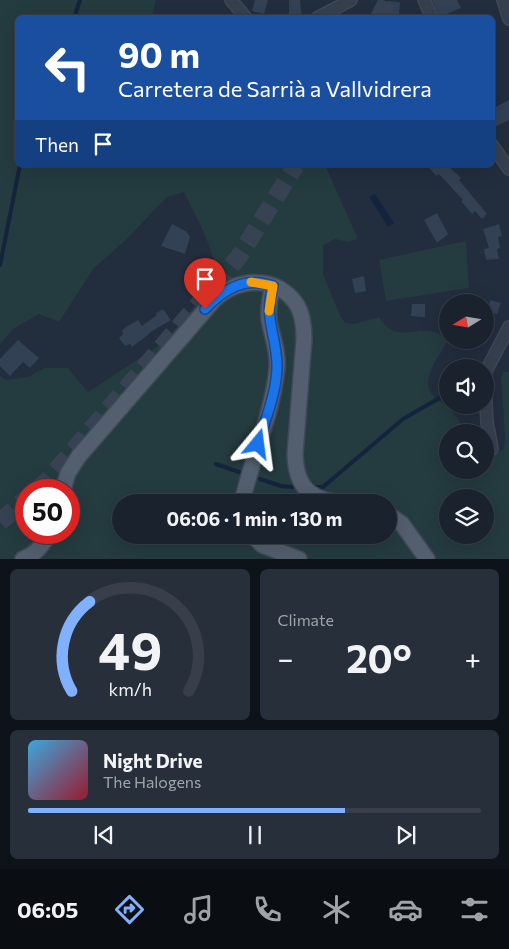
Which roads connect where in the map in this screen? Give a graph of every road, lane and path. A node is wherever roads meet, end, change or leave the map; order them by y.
1 (231, 0) edge
2 (351, 0) edge
3 (424, 0) edge
4 (503, 0) edge
5 (244, 15) edge
6 (323, 15) edge
7 (431, 15) edge
8 (509, 19) edge
9 (495, 149) edge
10 (509, 169) edge
11 (273, 286) junction
12 (509, 326) edge
13 (492, 359) edge
14 (66, 479) edge
15 (244, 494) edge
16 (311, 494) edge
17 (397, 521) edge
18 (42, 544) edge
19 (262, 544) edge
20 (23, 559) edge
21 (299, 559) edge
22 (426, 559) edge

1 - 5 street
2 - 6 street
3 - 7 street
4 - 8 street
9 - 10 street
11 - 14 main road
11 - 15 main road
11 - 16 main road
12 - 13 street
17 - 22 main road
18 - 20 main road
19 - 21 main road

